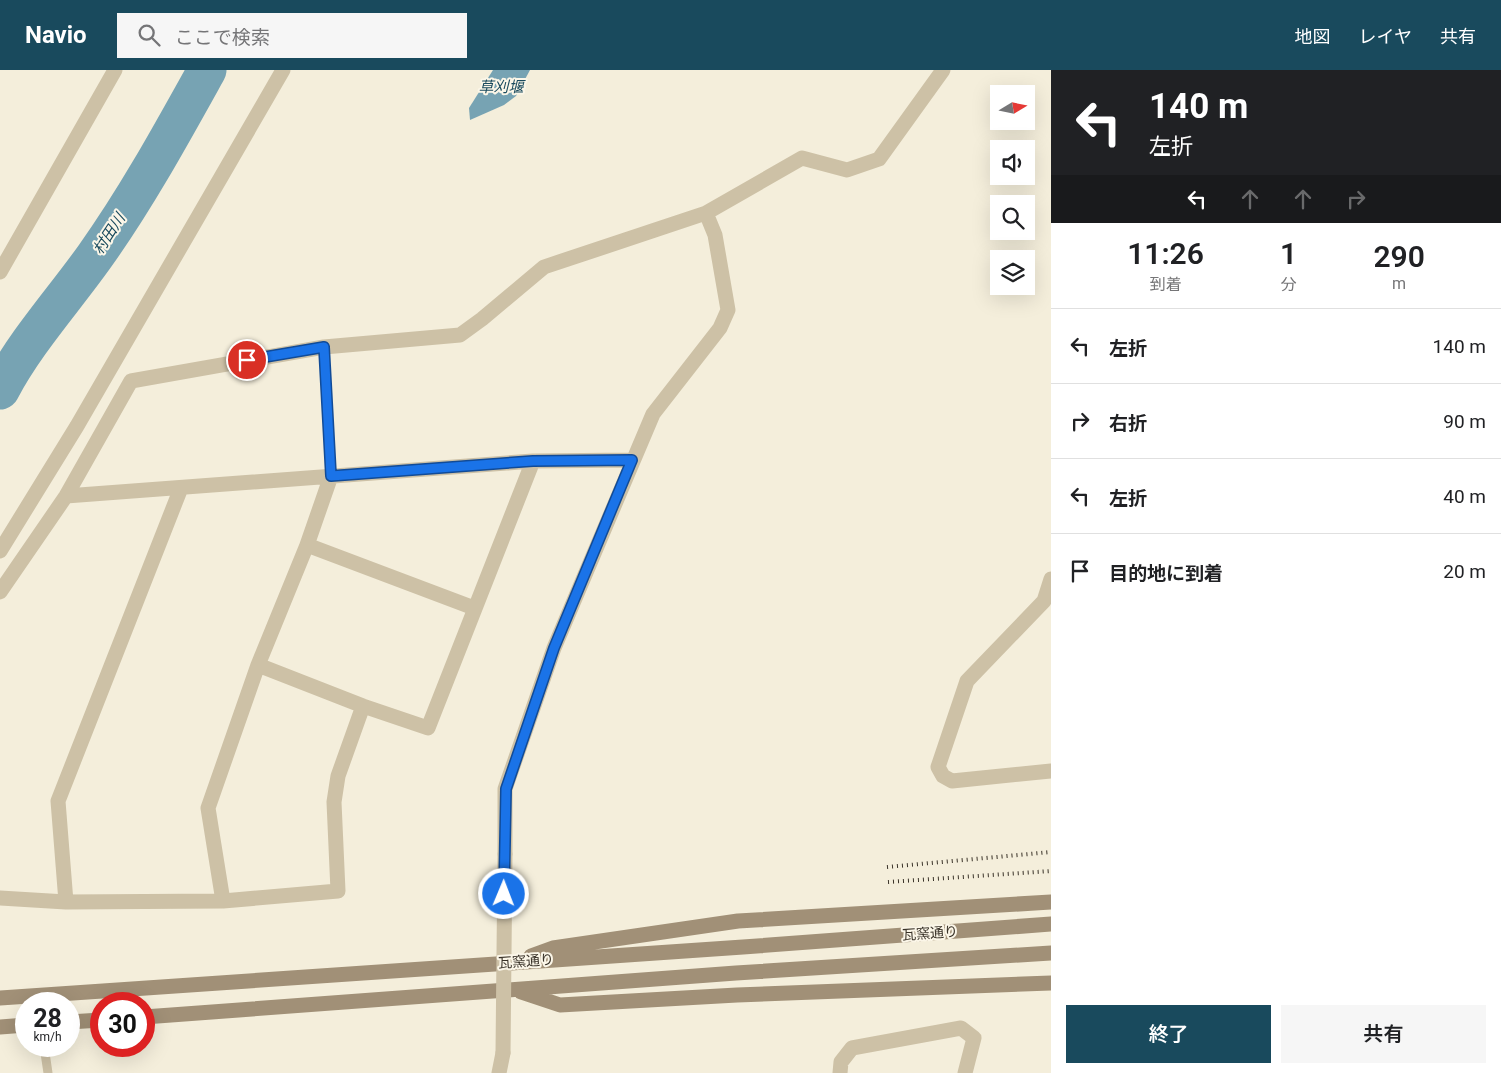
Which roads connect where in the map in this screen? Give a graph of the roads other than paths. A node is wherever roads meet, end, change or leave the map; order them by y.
1 (115, 70) edge
2 (283, 70) edge
3 (943, 70) edge
4 (706, 213) junction
5 (0, 272) edge
6 (324, 347) junction
7 (632, 460) junction
8 (533, 461) junction
9 (331, 476) junction
10 (181, 488) junction
11 (66, 496) junction
12 (307, 545) junction
13 (0, 551) edge
14 (1051, 579) edge
15 (0, 592) edge
16 (474, 608) junction
17 (258, 665) junction
18 (363, 706) junction
19 (1051, 771) edge
20 (0, 898) edge
21 (223, 901) junction
22 (66, 902) junction
23 (1051, 902) edge
24 (1051, 924) edge
25 (1051, 953) edge
26 (518, 962) junction
27 (1051, 983) edge
28 (515, 990) junction
29 (0, 998) edge
30 (155, 1016) edge
31 (15, 1026) edge
32 (0, 1027) edge
33 (46, 1057) edge
34 (48, 1073) edge
35 (499, 1073) edge
36 (840, 1073) edge
37 (965, 1073) edge

1 - 5 street
2 - 13 street
3 - 4 street
4 - 6 street
4 - 7 street
6 - 9 lane
6 - 11 street
7 - 8 street
7 - 35 street, bridge
8 - 9 street
8 - 16 street
9 - 10 street
9 - 12 street
10 - 11 street
10 - 22 street
11 - 15 street
12 - 16 street
12 - 17 street
14 - 19 street
16 - 18 street
17 - 18 street
17 - 21 street
18 - 21 street
20 - 22 street
21 - 22 street
23 - 26 street
24 - 26 street, 瓦窯通り
25 - 28 street, 瓦窯通り
26 - 29 street, 瓦窯通り
27 - 28 street
28 - 30 street, 瓦窯通り
31 - 32 street
33 - 34 lane
36 - 37 street

